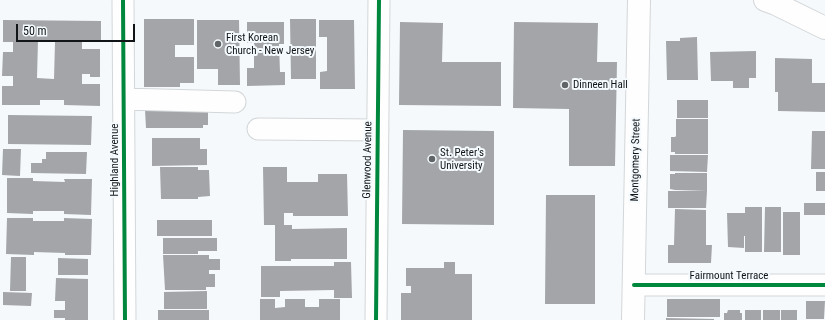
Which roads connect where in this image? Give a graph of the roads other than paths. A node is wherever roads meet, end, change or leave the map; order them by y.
1 (123, 0) edge
2 (379, 0) edge
3 (639, 0) edge
4 (765, 0) edge
5 (825, 28) edge
6 (124, 99) junction
7 (235, 102) dead end
8 (258, 130) dead end
9 (378, 130) junction
10 (634, 285) junction
11 (825, 285) edge
12 (124, 320) edge
13 (376, 320) edge
14 (633, 320) edge

1 - 6 street, Highland Avenue
2 - 9 street, Glenwood Avenue
3 - 10 main road, Montgomery Street
4 - 5 main road
6 - 7 street
6 - 12 street, Highland Avenue
8 - 9 street
9 - 13 street, Glenwood Avenue
10 - 11 street, Fairmount Terrace
10 - 14 main road, Montgomery Street

